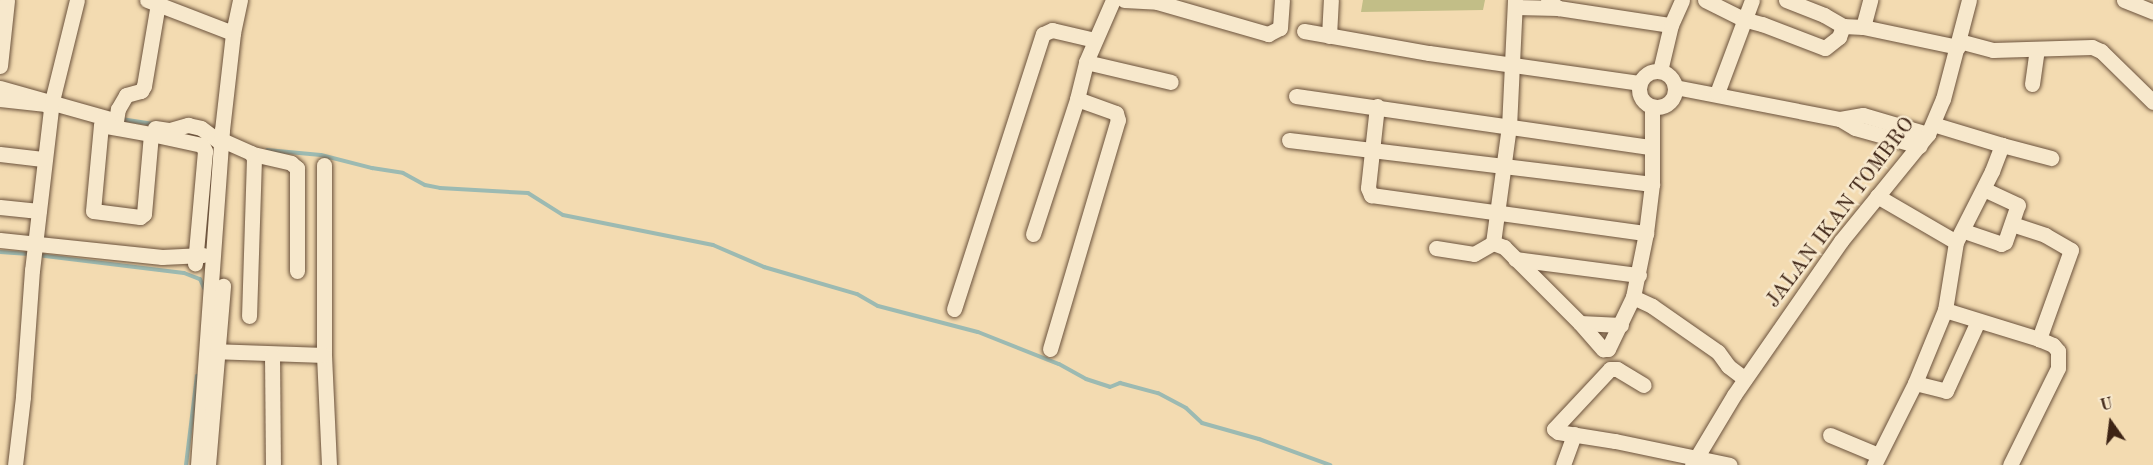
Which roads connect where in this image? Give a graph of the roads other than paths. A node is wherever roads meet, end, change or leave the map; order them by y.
1 (7, 0) edge
2 (77, 0) edge
3 (240, 0) edge
4 (1113, 0) edge
5 (1124, 0) edge
6 (1282, 0) edge
7 (1331, 0) edge
8 (1682, 0) edge
9 (1705, 0) edge
10 (1752, 0) edge
11 (1786, 0) edge
12 (1870, 0) edge
13 (1969, 0) edge
14 (2124, 0) edge
15 (1158, 1) edge
16 (152, 2) edge
17 (1515, 3) edge
18 (1553, 4) edge
19 (2153, 12) edge
20 (1743, 19) junction
21 (1671, 25) junction
22 (1843, 26) junction
23 (1863, 27) junction
24 (1304, 31) dead end
25 (233, 33) junction
26 (1329, 36) junction
27 (1095, 40) junction
28 (1959, 44) junction
29 (2037, 49) junction
30 (1086, 62) junction
31 (1511, 64) junction
32 (0, 66) edge
33 (1660, 71) junction
34 (1171, 81) dead end
35 (1640, 83) junction
36 (2032, 84) dead end
37 (1675, 87) junction
38 (0, 88) edge
39 (1717, 93) junction
40 (53, 96) junction
41 (1296, 96) dead end
42 (0, 99) edge
43 (1077, 99) junction
44 (2153, 102) edge
45 (1377, 106) junction
46 (1652, 107) junction
47 (117, 115) junction
48 (1509, 126) junction
49 (151, 134) junction
50 (1927, 135) junction
51 (224, 140) junction
52 (1289, 140) dead end
53 (2002, 145) junction
54 (1651, 147) junction
55 (1371, 150) junction
56 (0, 154) edge
57 (253, 154) junction
58 (2050, 158) dead end
59 (43, 159) junction
60 (324, 165) dead end
61 (1505, 167) junction
62 (1652, 184) junction
63 (1983, 189) junction
64 (1877, 196) junction
65 (0, 207) edge
66 (39, 211) junction
67 (1498, 211) junction
68 (2012, 224) junction
69 (1646, 233) junction
70 (1033, 234) dead end
71 (1960, 236) junction
72 (0, 240) edge
73 (1493, 243) junction
74 (1436, 248) dead end
75 (34, 250) junction
76 (195, 259) junction
77 (1515, 259) junction
78 (214, 262) junction
79 (297, 271) dead end
80 (1640, 274) junction
81 (1633, 297) junction
82 (954, 309) dead end
83 (1945, 310) junction
84 (249, 316) dead end
85 (1978, 321) junction
86 (1580, 323) junction
87 (1621, 325) junction
88 (2039, 339) junction
89 (1050, 349) dead end
90 (1606, 350) junction
91 (213, 351) junction
92 (272, 354) junction
93 (324, 355) junction
94 (1610, 369) junction
95 (1745, 379) junction
96 (1915, 383) junction
97 (1644, 385) dead end
98 (1830, 435) dead end
99 (1573, 437) junction
100 (1876, 460) edge
101 (1694, 461) edge
102 (15, 465) edge
103 (198, 465) edge
104 (208, 465) edge
105 (273, 465) edge
106 (329, 465) edge
107 (1563, 465) edge
108 (1730, 465) edge
109 (2010, 465) edge

1 - 32 street
2 - 40 street
3 - 25 street
4 - 27 street
5 - 15 street
6 - 15 street
7 - 26 street
8 - 21 street
9 - 20 street
10 - 20 street
11 - 22 street
12 - 23 street
13 - 28 street, JALAN IKAN TOMBRO
14 - 19 street
16 - 25 street
16 - 47 street
17 - 18 street
17 - 31 street
18 - 21 street
20 - 22 street
20 - 39 street
21 - 33 street
22 - 23 street
23 - 28 street
24 - 26 street
25 - 51 street
26 - 31 street
27 - 30 street
27 - 82 street
28 - 29 street
28 - 50 street, JALAN IKAN TOMBRO
29 - 36 street
29 - 44 street
30 - 34 street
30 - 43 street
31 - 35 street
31 - 48 street
33 - 35 street
33 - 37 street
35 - 46 street
37 - 39 street
37 - 46 street
38 - 40 street
39 - 50 street
40 - 47 street
41 - 45 street
42 - 59 street
43 - 70 street
43 - 89 street
45 - 48 street
45 - 55 street
46 - 54 street
47 - 51 street
48 - 54 street
48 - 61 street
49 - 49 street
49 - 76 street
50 - 53 street
50 - 64 street, JALAN IKAN TOMBRO
51 - 57 street
51 - 78 street
51 - 91 street
52 - 55 street
53 - 58 street
53 - 63 street
54 - 62 street
55 - 61 street
55 - 67 street
56 - 59 street
57 - 79 street
57 - 84 street
59 - 66 street
60 - 93 street
61 - 62 street
61 - 67 street
62 - 69 street
63 - 68 street
63 - 71 street
64 - 71 street
64 - 95 street, JALAN IKAN TOMBRO
65 - 66 street
66 - 75 street
67 - 69 street
67 - 73 street
68 - 71 street
68 - 88 street
69 - 80 street
71 - 83 street
72 - 75 street
73 - 74 street
73 - 77 street
75 - 76 street
75 - 102 street
76 - 78 street
77 - 80 street
77 - 86 street
78 - 91 street
80 - 81 street
81 - 87 street
81 - 95 street
83 - 85 street
83 - 96 street
85 - 88 street
85 - 96 street
86 - 87 street
86 - 90 street
87 - 90 street
88 - 109 street
90 - 94 street
91 - 92 street
91 - 103 street
91 - 104 street
92 - 93 street
92 - 105 street
93 - 106 street
94 - 97 street
94 - 99 street
95 - 101 street, JALAN IKAN TOMBRO
96 - 100 street
98 - 100 street
99 - 101 street
99 - 107 street
101 - 108 street

